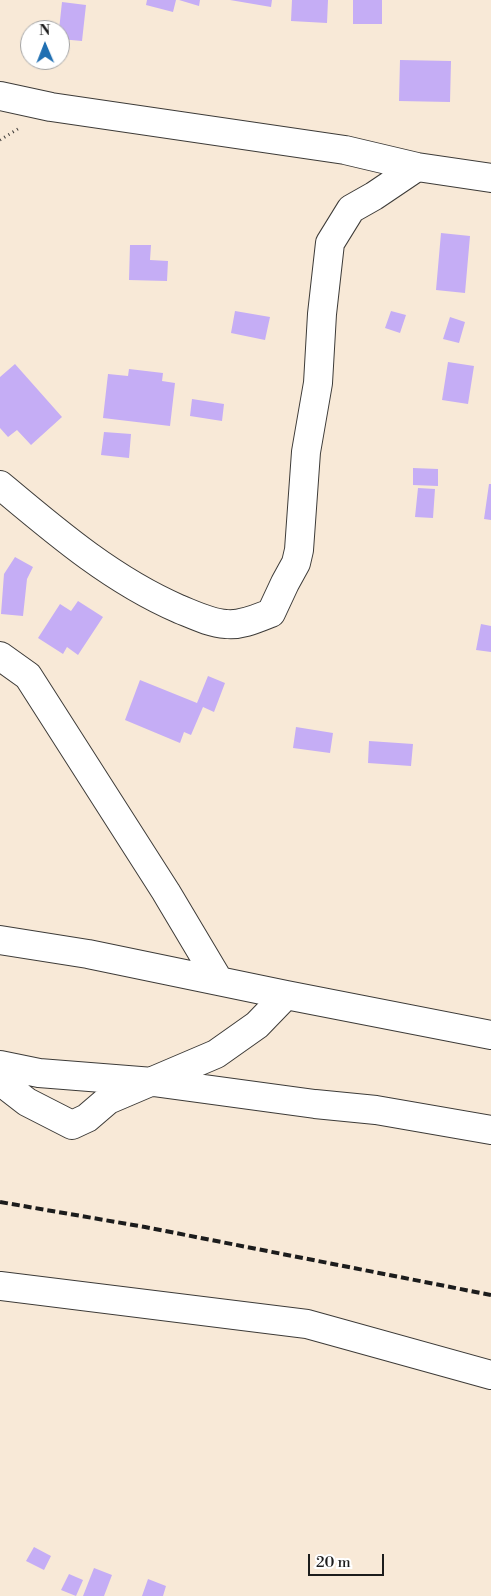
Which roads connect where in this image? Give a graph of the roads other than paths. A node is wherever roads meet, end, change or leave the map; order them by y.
1 (0, 96) edge
2 (417, 167) junction
3 (491, 178) edge
4 (0, 485) edge
5 (0, 656) edge
6 (6, 943) edge
7 (219, 981) junction
8 (286, 995) junction
9 (491, 1035) edge
10 (0, 1065) edge
11 (0, 1081) edge
12 (152, 1082) junction
13 (491, 1130) edge
14 (0, 1286) edge
15 (491, 1375) edge

1 - 2 street
2 - 3 street
2 - 4 street
5 - 7 street
6 - 7 street
7 - 8 street
8 - 9 street
8 - 12 street
10 - 12 street
11 - 12 street
12 - 13 street
14 - 15 street

